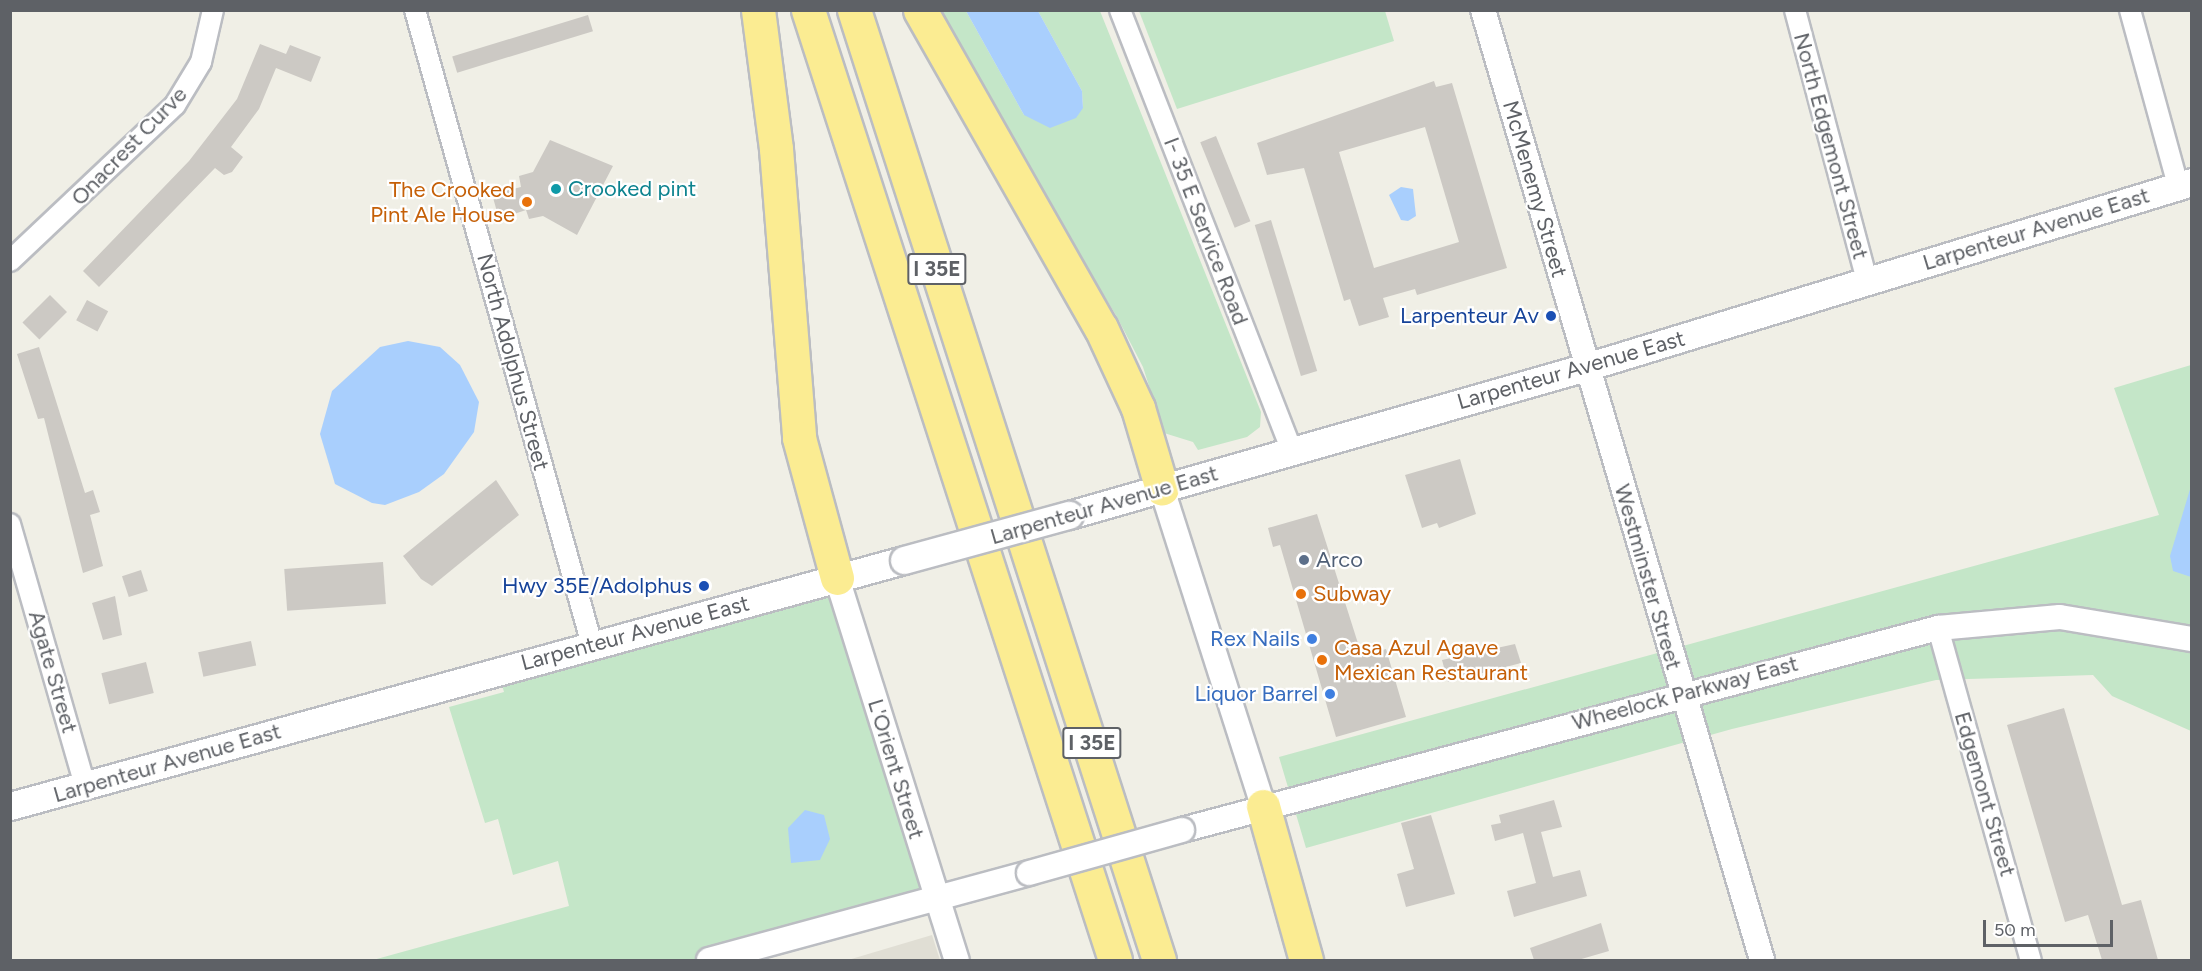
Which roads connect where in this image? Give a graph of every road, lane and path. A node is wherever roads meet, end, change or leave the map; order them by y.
1 (213, 10) edge
2 (415, 10) edge
3 (758, 10) edge
4 (808, 10) edge
5 (854, 10) edge
6 (920, 10) edge
7 (1120, 10) edge
8 (1483, 10) edge
9 (1795, 10) edge
10 (2130, 10) edge
11 (2185, 184) edge
12 (10, 261) edge
13 (1867, 281) junction
14 (1586, 367) junction
15 (1292, 451) junction
16 (1162, 489) junction
17 (10, 524) edge
18 (837, 578) junction
19 (1938, 628) junction
20 (2192, 639) edge
21 (592, 645) junction
22 (1682, 693) junction
23 (85, 785) junction
24 (10, 806) edge
25 (1263, 806) junction
26 (936, 898) junction
27 (709, 960) edge
28 (957, 960) edge
29 (1115, 960) edge
30 (1159, 960) edge
31 (1306, 960) edge
32 (1762, 960) edge
33 (2031, 960) edge

1 - 12 street, Onacrest Curve
2 - 21 street, North Adolphus Street
3 - 18 highway
4 - 29 highway, I 35E
5 - 30 highway, I 35E
6 - 16 highway
7 - 15 street, I- 35 E Service Road
8 - 14 street, McMenemy Street
9 - 13 street, North Edgemont Street
10 - 11 street
11 - 13 main road, Larpenteur Avenue East
13 - 14 main road, Larpenteur Avenue East
14 - 15 main road, Larpenteur Avenue East
14 - 22 street, Westminster Street
15 - 16 main road, Larpenteur Avenue East
16 - 18 main road, Larpenteur Avenue East, bridge
16 - 25 street
17 - 23 street, Agate Street
18 - 21 main road, Larpenteur Avenue East
18 - 26 street, L'Orient Street
19 - 20 street, Wheelock Parkway East
19 - 22 street, Wheelock Parkway East
19 - 33 street, Edgemont Street
21 - 23 main road, Larpenteur Avenue East
22 - 25 street, Wheelock Parkway East
22 - 32 street, Westminster Street
23 - 24 main road, Larpenteur Avenue East
25 - 26 street, Wheelock Parkway East, bridge
25 - 31 highway
26 - 27 street, Wheelock Parkway East
26 - 28 street, L'Orient Street

